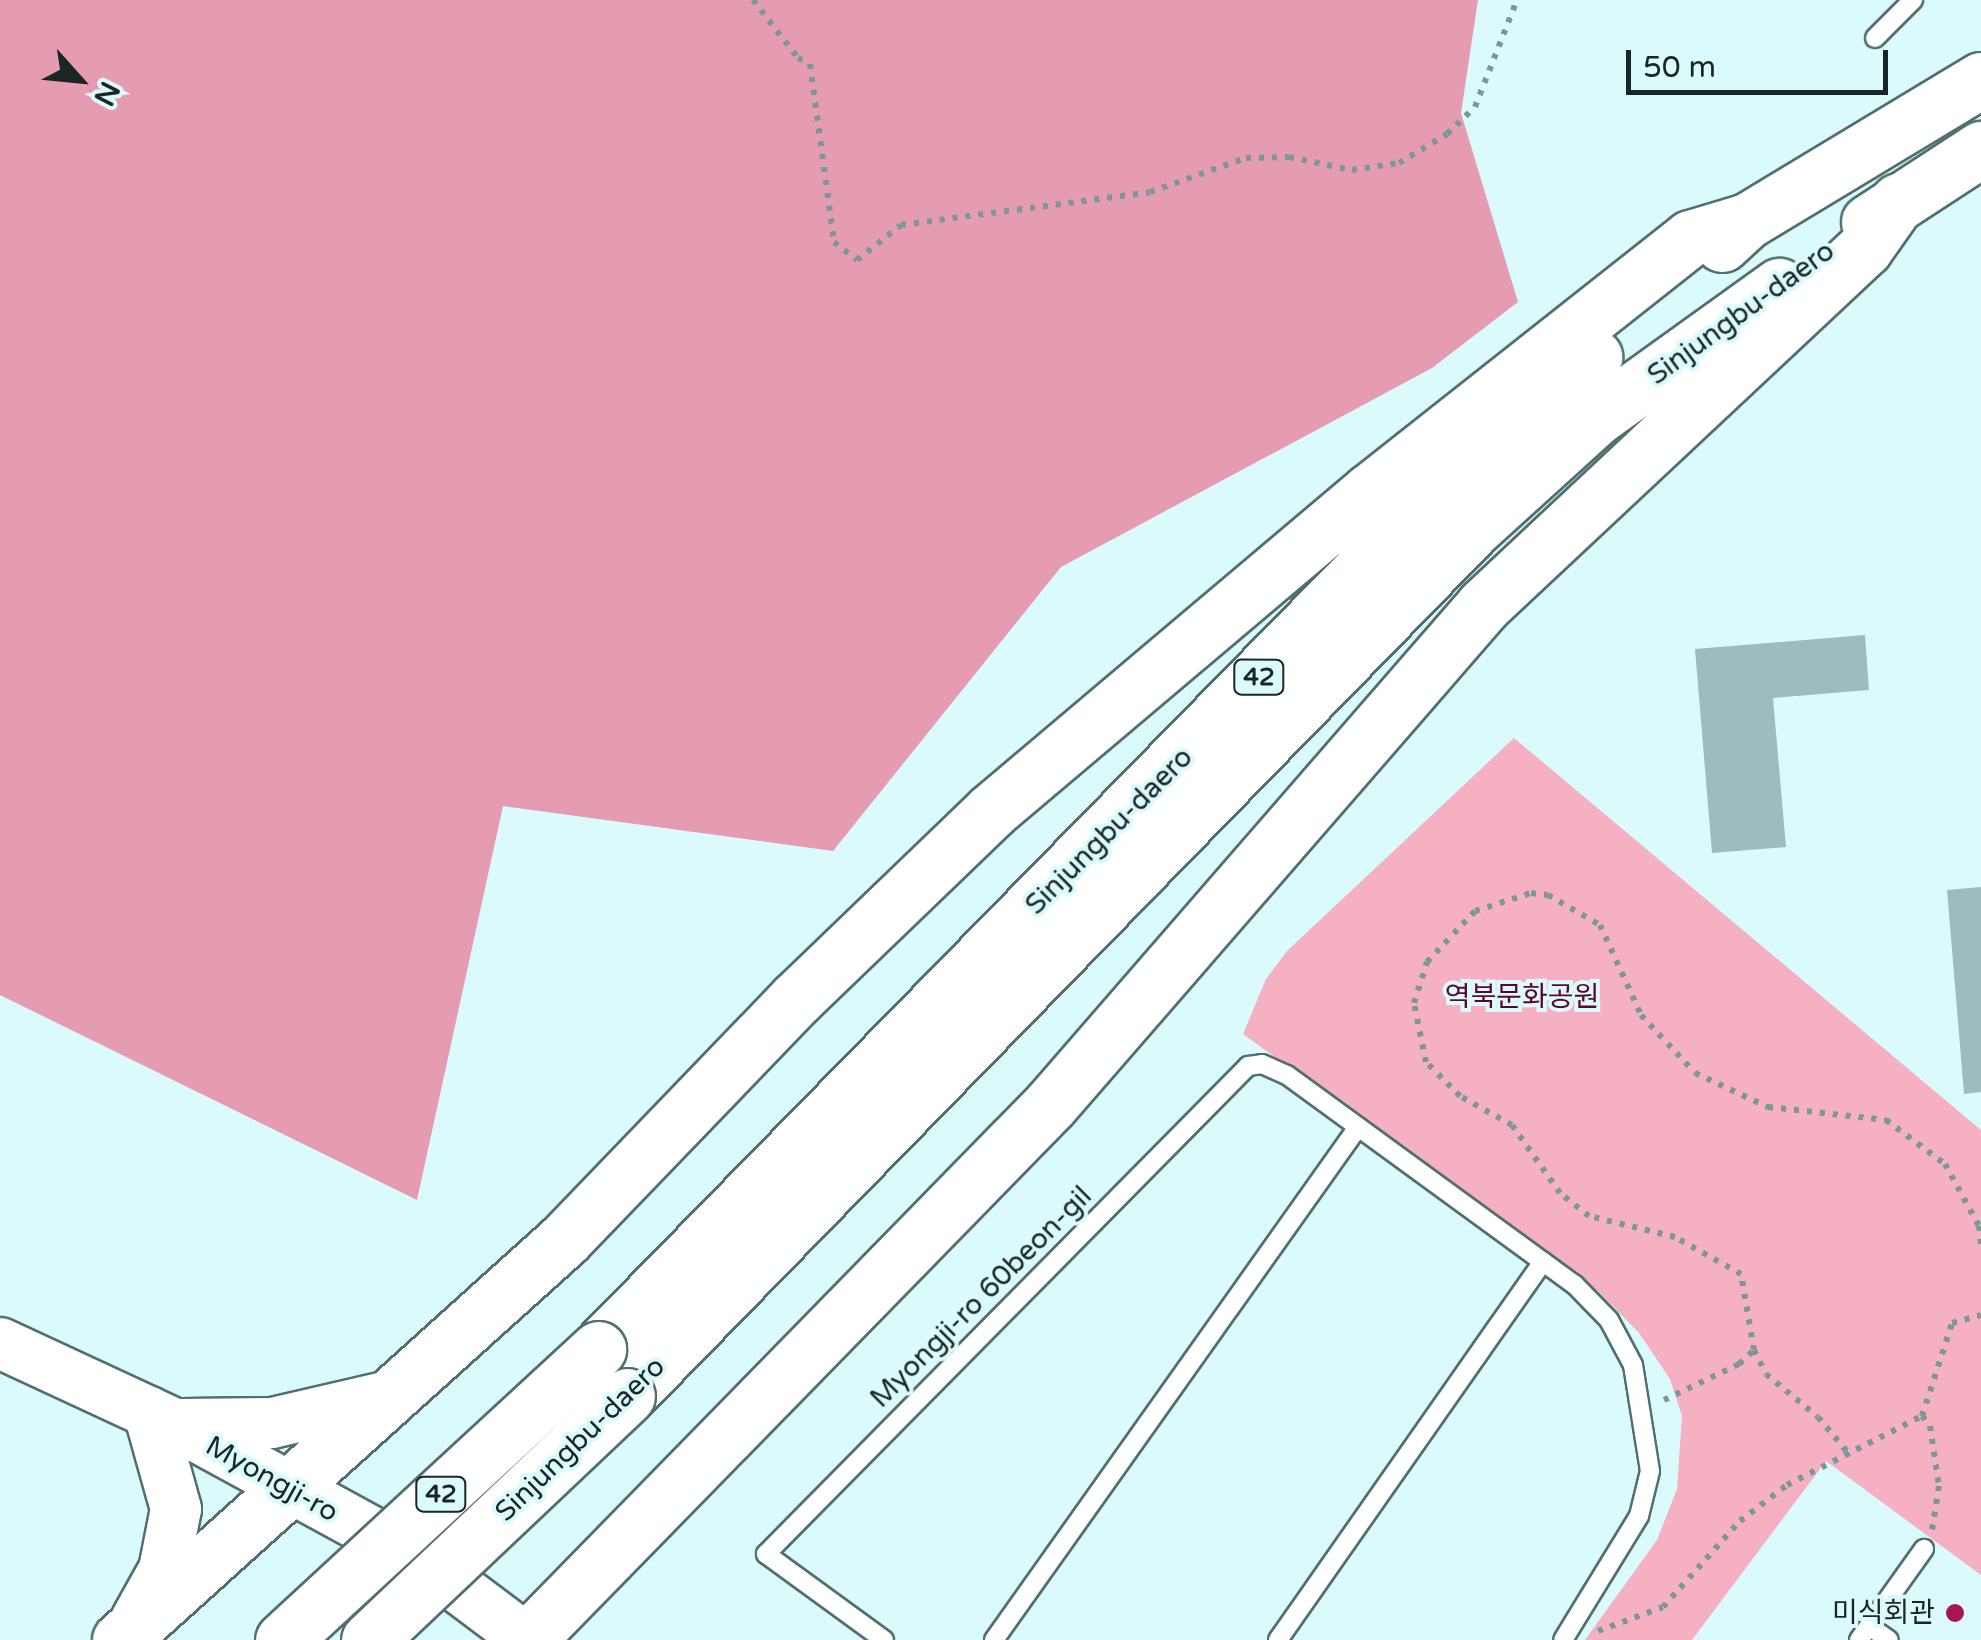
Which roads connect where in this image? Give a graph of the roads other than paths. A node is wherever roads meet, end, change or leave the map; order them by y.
1 (1913, 0) edge
2 (1874, 38) dead end
3 (1981, 80) edge
4 (1981, 149) edge
5 (1898, 201) junction
6 (1748, 221) junction
7 (1358, 1127) junction
8 (1543, 1262) junction
9 (0, 1342) edge
10 (393, 1396) junction
11 (161, 1418) junction
12 (288, 1492) junction
13 (1924, 1549) road end
14 (1864, 1633) edge
15 (125, 1635) edge
16 (283, 1640) edge
17 (369, 1640) edge
18 (527, 1640) edge
19 (884, 1640) edge
20 (994, 1640) edge
21 (1278, 1640) edge
22 (1563, 1640) edge
23 (1888, 1640) edge

1 - 2 lane
3 - 6 highway, Sinjungbu-daero / 42
4 - 5 highway, Sinjungbu-daero / 42
5 - 17 highway, Sinjungbu-daero / 42, bridge
5 - 18 highway
6 - 10 highway
6 - 16 highway, Sinjungbu-daero / 42, bridge
7 - 8 lane, Myongji-ro 60beon-gil
7 - 19 lane, Myongji-ro 60beon-gil
7 - 20 lane
8 - 21 lane
8 - 22 lane, Myongji-ro 60beon-gil
9 - 11 main road, Myongji-ro
10 - 11 main road
10 - 12 highway
11 - 12 main road, Myongji-ro
11 - 15 main road
12 - 15 highway
12 - 18 main road, Myongji-ro
13 - 14 lane
14 - 23 lane

